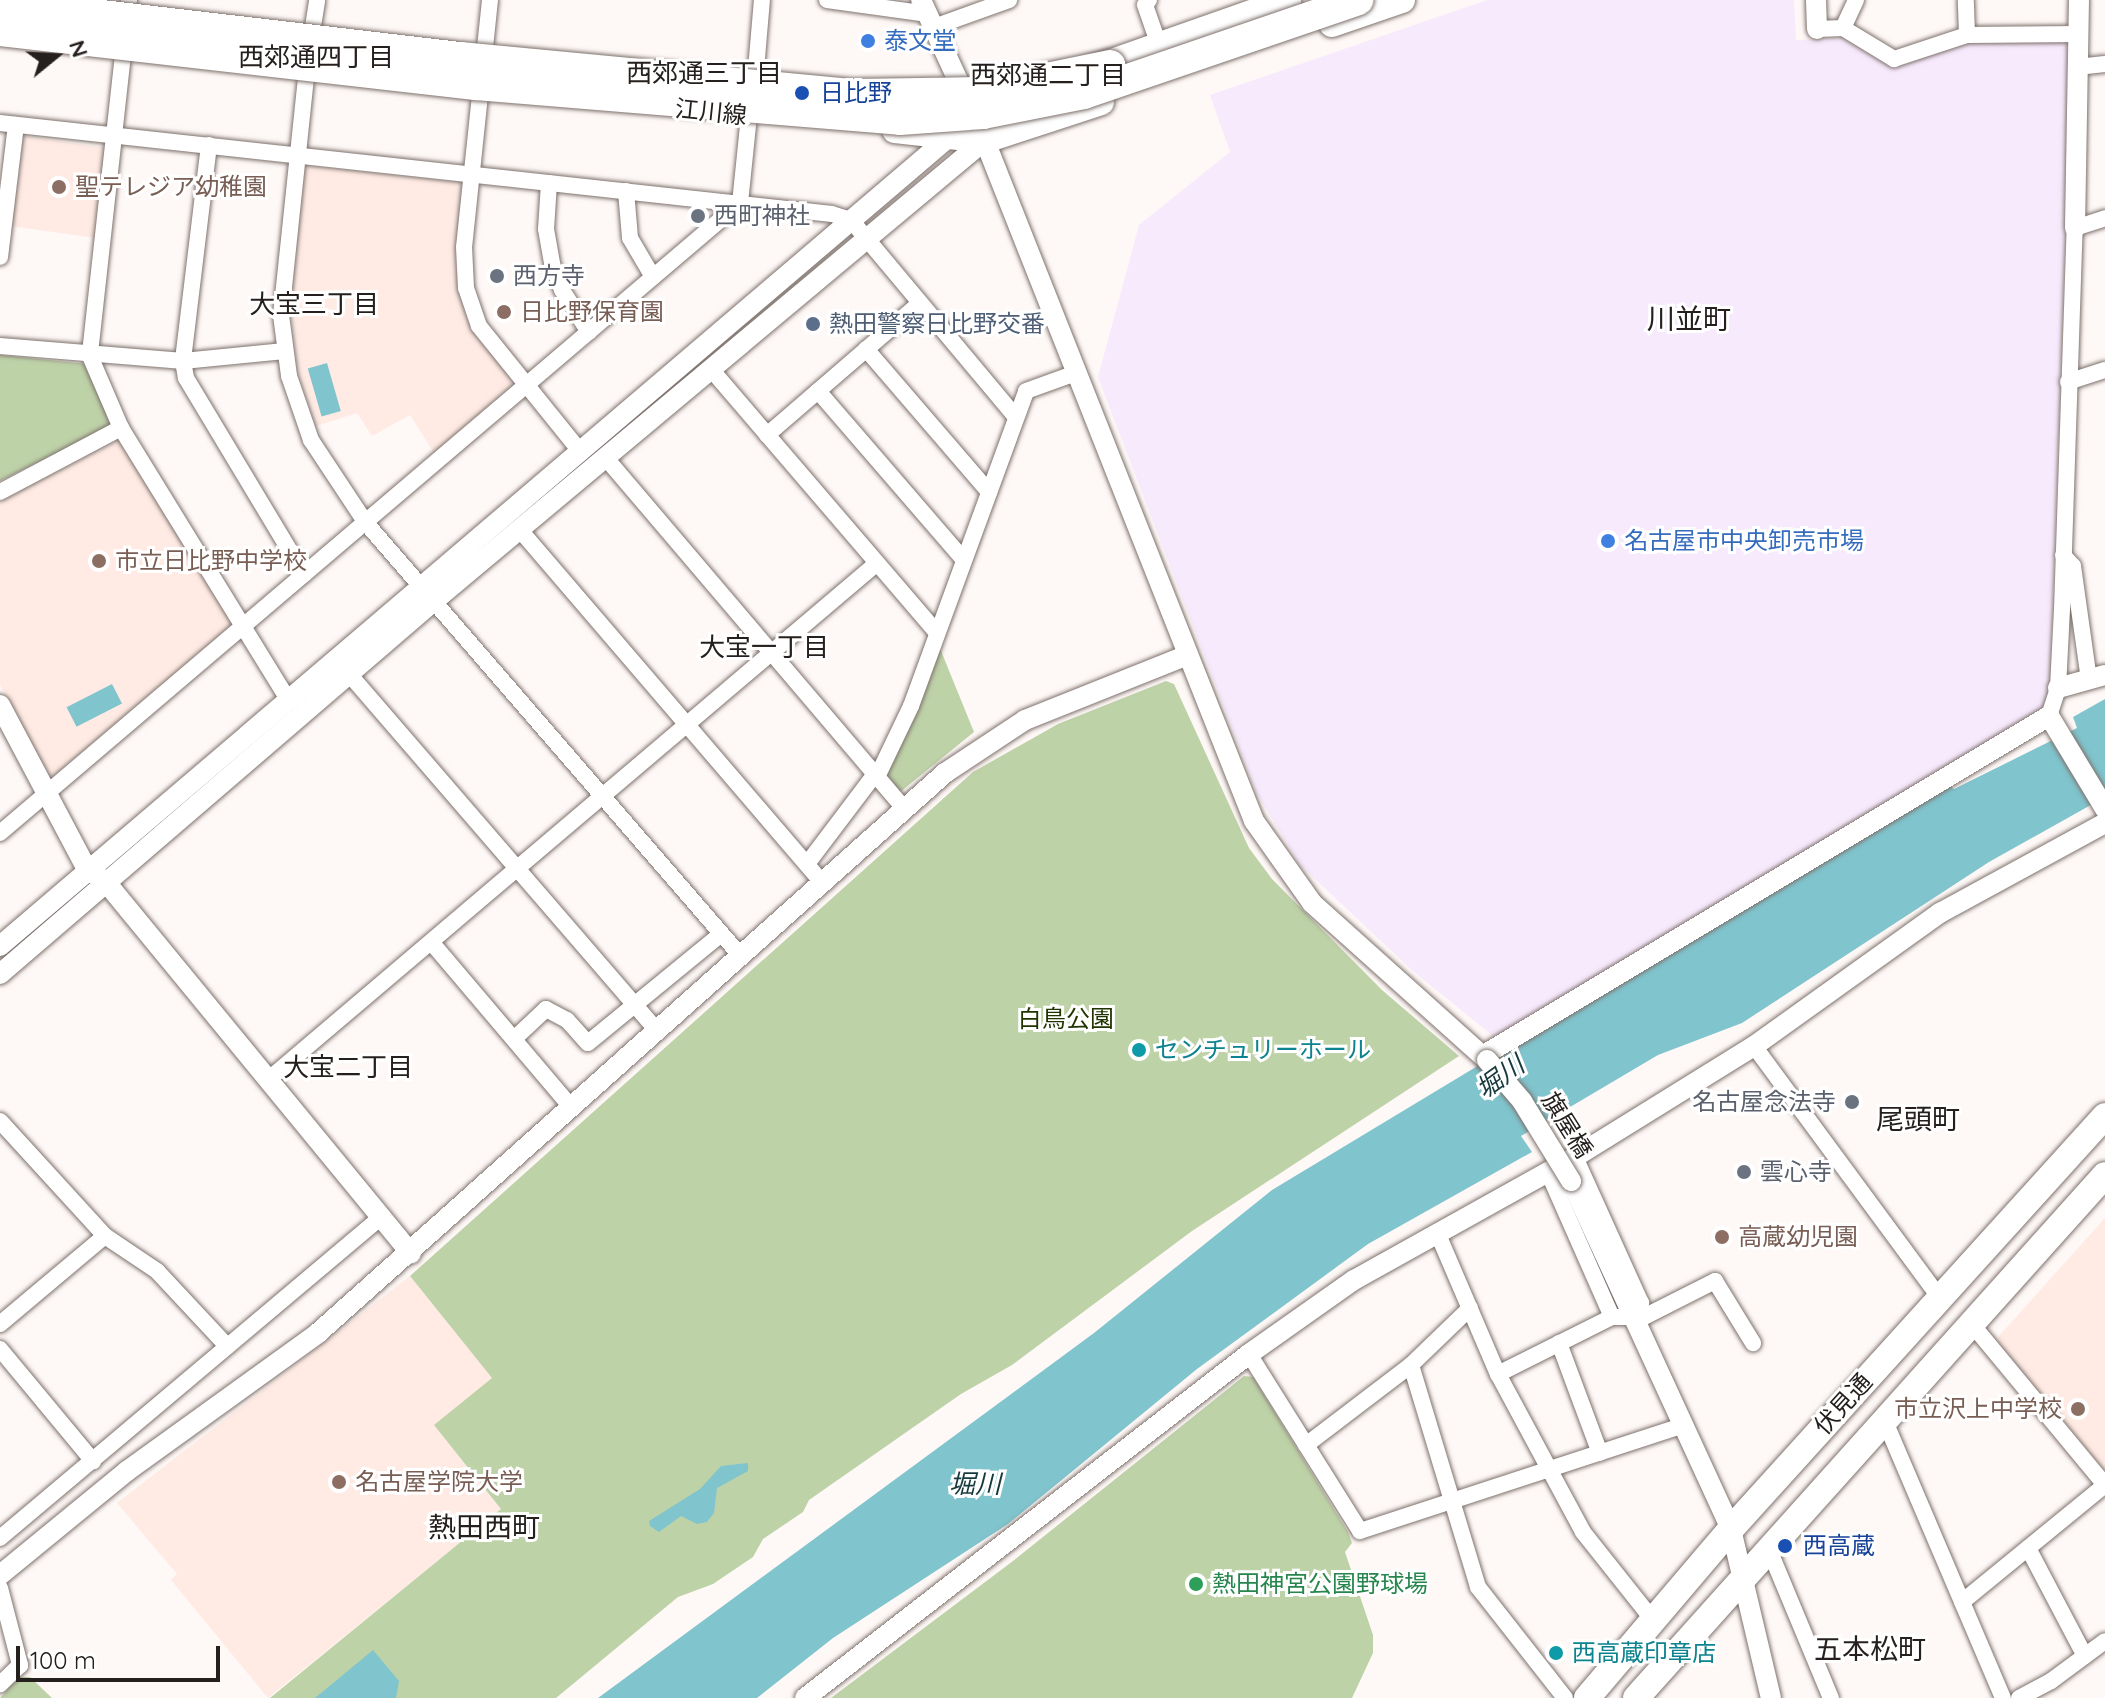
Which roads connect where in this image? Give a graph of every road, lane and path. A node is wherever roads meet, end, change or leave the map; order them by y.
1 (26, 0) edge
2 (317, 0) edge
3 (490, 0) edge
4 (762, 0) edge
5 (827, 0) edge
6 (1009, 0) edge
7 (1288, 0) edge
8 (1301, 0) edge
9 (1358, 0) edge
10 (1402, 0) edge
11 (1816, 0) edge
12 (1856, 0) edge
13 (1966, 0) edge
14 (2079, 0) edge
15 (1146, 2) edge
16 (0, 3) edge
17 (129, 6) edge
18 (928, 14) edge
19 (1843, 28) junction
20 (1817, 29) joint
21 (87, 30) dead end
22 (0, 31) edge
23 (312, 33) junction
24 (2078, 34) junction
25 (1967, 35) junction
26 (0, 39) edge
27 (386, 48) junction
28 (1160, 48) junction
29 (122, 51) junction
30 (486, 52) junction
31 (2105, 64) edge
32 (2077, 67) junction
33 (307, 68) junction
34 (755, 81) junction
35 (483, 89) junction
36 (970, 108) junction
37 (749, 116) junction
38 (8, 124) edge
39 (114, 135) junction
40 (953, 135) junction
41 (985, 140) junction
42 (209, 145) junction
43 (297, 155) junction
44 (471, 173) junction
45 (549, 183) junction
46 (626, 191) junction
47 (740, 203) junction
48 (2105, 218) edge
49 (851, 220) junction
50 (2075, 228) junction
51 (865, 237) junction
52 (0, 257) edge
53 (653, 277) junction
54 (920, 303) junction
55 (589, 332) junction
56 (0, 346) edge
57 (866, 349) junction
58 (285, 351) junction
59 (90, 356) junction
60 (183, 361) junction
61 (710, 368) junction
62 (2105, 370) edge
63 (1076, 373) junction
64 (2068, 382) junction
65 (527, 387) junction
66 (818, 391) junction
67 (1016, 417) junction
68 (121, 428) junction
69 (767, 435) junction
70 (580, 451) junction
71 (605, 457) junction
72 (0, 492) edge
73 (989, 492) junction
74 (366, 523) junction
75 (520, 530) junction
76 (2063, 555) junction
77 (964, 560) junction
78 (877, 563) junction
79 (304, 574) junction
80 (428, 594) junction
81 (245, 627) junction
82 (937, 633) junction
83 (773, 654) junction
84 (1185, 656) junction
85 (350, 675) junction
86 (2097, 678) edge
87 (2058, 688) junction
88 (288, 699) junction
89 (0, 705) edge
90 (2051, 719) junction
91 (688, 724) junction
92 (876, 775) junction
93 (48, 794) junction
94 (603, 796) junction
95 (905, 809) junction
96 (2105, 809) edge
97 (2105, 823) edge
98 (0, 833) edge
99 (807, 864) junction
100 (87, 869) junction
101 (517, 869) junction
102 (105, 881) junction
103 (823, 883) junction
104 (721, 934) junction
105 (432, 943) junction
106 (0, 946) edge
107 (740, 955) junction
108 (0, 974) edge
109 (634, 1005) junction
110 (657, 1031) junction
111 (514, 1039) junction
112 (1754, 1046) junction
113 (1485, 1057) junction
114 (269, 1079) junction
115 (571, 1107) junction
116 (2105, 1116) edge
117 (0, 1121) edge
118 (1575, 1157) junction
119 (1548, 1172) junction
120 (2105, 1175) edge
121 (382, 1216) junction
122 (1437, 1232) junction
123 (105, 1236) junction
124 (411, 1253) junction
125 (1939, 1297) junction
126 (1470, 1308) junction
127 (1630, 1315) junction
128 (1971, 1323) junction
129 (0, 1324) edge
130 (1559, 1343) junction
131 (1753, 1343) dead end
132 (227, 1346) junction
133 (0, 1349) edge
134 (1249, 1354) junction
135 (1411, 1365) junction
136 (1498, 1374) junction
137 (1884, 1419) junction
138 (1681, 1426) junction
139 (1306, 1445) junction
140 (1600, 1453) junction
141 (93, 1461) junction
142 (1549, 1469) junction
143 (2105, 1485) edge
144 (1452, 1501) junction
145 (1731, 1529) junction
146 (0, 1538) edge
147 (1768, 1547) junction
148 (2028, 1548) junction
149 (0, 1575) edge
150 (1741, 1576) junction
151 (0, 1588) edge
152 (1962, 1602) junction
153 (1653, 1620) junction
154 (2105, 1641) edge
155 (2085, 1656) junction
156 (0, 1684) edge
157 (805, 1698) edge
158 (1565, 1698) edge
159 (1587, 1698) edge
160 (1636, 1698) edge
161 (1771, 1698) edge
162 (1831, 1698) edge
163 (2003, 1698) edge
164 (2019, 1698) edge

1 - 17 main road, 江川線
2 - 23 street
3 - 30 street
4 - 34 street
5 - 18 street
6 - 18 street
7 - 28 main road, 江川線
8 - 27 highway, bridge
9 - 22 highway, bridge
10 - 41 main road, 江川線
11 - 20 street
12 - 19 street
13 - 25 street
14 - 24 street
15 - 28 street
16 - 27 highway, bridge
17 - 23 main road, 江川線
17 - 29 street
18 - 36 street, 旗屋橋
19 - 20 street
19 - 25 street
21 - 27 highway
23 - 30 main road, 江川線
24 - 25 street
24 - 32 street
26 - 29 main road, 江川線
28 - 36 main road, 江川線
29 - 33 main road, 江川線
29 - 39 street
30 - 34 main road, 江川線
30 - 35 street
31 - 32 street
32 - 50 street
33 - 35 main road, 江川線
33 - 43 street
34 - 36 main road, 江川線
35 - 37 main road, 江川線
35 - 44 street
36 - 40 street
36 - 41 street, 旗屋橋
37 - 40 main road, 江川線
37 - 47 street
38 - 39 street
38 - 52 street
39 - 42 street
39 - 59 street
40 - 41 main road, 江川線
40 - 49 street
41 - 51 street
41 - 63 street, 旗屋橋
42 - 43 street
42 - 60 street
43 - 44 street
43 - 58 street
44 - 45 street
44 - 65 street
45 - 46 street
45 - 55 street
46 - 47 street
46 - 53 street
47 - 49 street
47 - 53 street
48 - 50 street
49 - 51 street
49 - 70 street
50 - 64 street
51 - 54 street
51 - 61 street
53 - 55 street
54 - 57 street
54 - 67 street
55 - 65 street
56 - 59 street
57 - 66 street
57 - 73 street
58 - 60 street
58 - 74 street
59 - 60 street
59 - 68 street
60 - 79 street
61 - 69 street
61 - 71 street
62 - 64 street
63 - 67 street
63 - 84 street, 旗屋橋
64 - 76 street
65 - 70 street
65 - 74 street
66 - 69 street
66 - 77 street
67 - 73 street
68 - 72 street
68 - 81 street
69 - 78 street
70 - 80 street
71 - 75 street
71 - 83 street
73 - 77 street
74 - 79 street
74 - 80 street
75 - 80 street
75 - 91 street
76 - 86 street
76 - 87 street
77 - 82 street
78 - 82 street
78 - 83 street
79 - 81 street
80 - 85 street
80 - 88 street
80 - 94 street
81 - 88 street
81 - 93 street
82 - 92 street
83 - 91 street
83 - 92 street
84 - 95 street
84 - 113 street, 旗屋橋
85 - 101 street
85 - 102 street
86 - 87 street
87 - 90 street
88 - 100 street
89 - 93 street
90 - 96 street
90 - 113 street
91 - 94 street
91 - 99 street
92 - 95 street
92 - 99 street
93 - 98 street
93 - 100 street
94 - 101 street
94 - 104 street
95 - 103 street
97 - 112 street
99 - 103 street
100 - 102 street
100 - 106 street
101 - 105 street
101 - 109 street
102 - 108 street
102 - 114 street
103 - 107 street
104 - 107 street
104 - 109 street
105 - 111 street
105 - 114 street
107 - 110 street
109 - 110 street
109 - 111 street
110 - 115 street
111 - 115 street
112 - 118 street
112 - 125 street
113 - 127 street, 旗屋橋, bridge
114 - 121 street
115 - 124 street
116 - 125 main road, 伏見通
117 - 123 street
118 - 119 street
118 - 127 street
119 - 122 street
119 - 127 street
120 - 128 main road, 伏見通
121 - 124 street
121 - 132 street
122 - 126 street
122 - 134 street
123 - 129 street
123 - 132 street
124 - 149 street
125 - 145 main road, 伏見通
126 - 135 street
126 - 136 street
127 - 130 street
127 - 131 street
127 - 138 street, 旗屋橋
128 - 137 main road, 伏見通
128 - 143 street
130 - 136 street
130 - 140 street
132 - 141 street
133 - 141 street
134 - 139 street
134 - 157 street
135 - 139 street
135 - 144 street
136 - 142 street
137 - 147 main road, 伏見通
137 - 152 street
138 - 140 street
138 - 145 street, 旗屋橋
139 - 144 street
140 - 142 street
141 - 146 street
142 - 144 street
142 - 153 street
143 - 148 street
144 - 158 street
145 - 150 street, 旗屋橋
145 - 153 main road, 伏見通
147 - 150 main road, 伏見通
147 - 162 street
148 - 152 street
148 - 155 street
150 - 160 main road, 伏見通
150 - 161 street, 旗屋橋
151 - 156 street
152 - 163 street
153 - 159 main road, 伏見通
154 - 155 street
155 - 164 street

